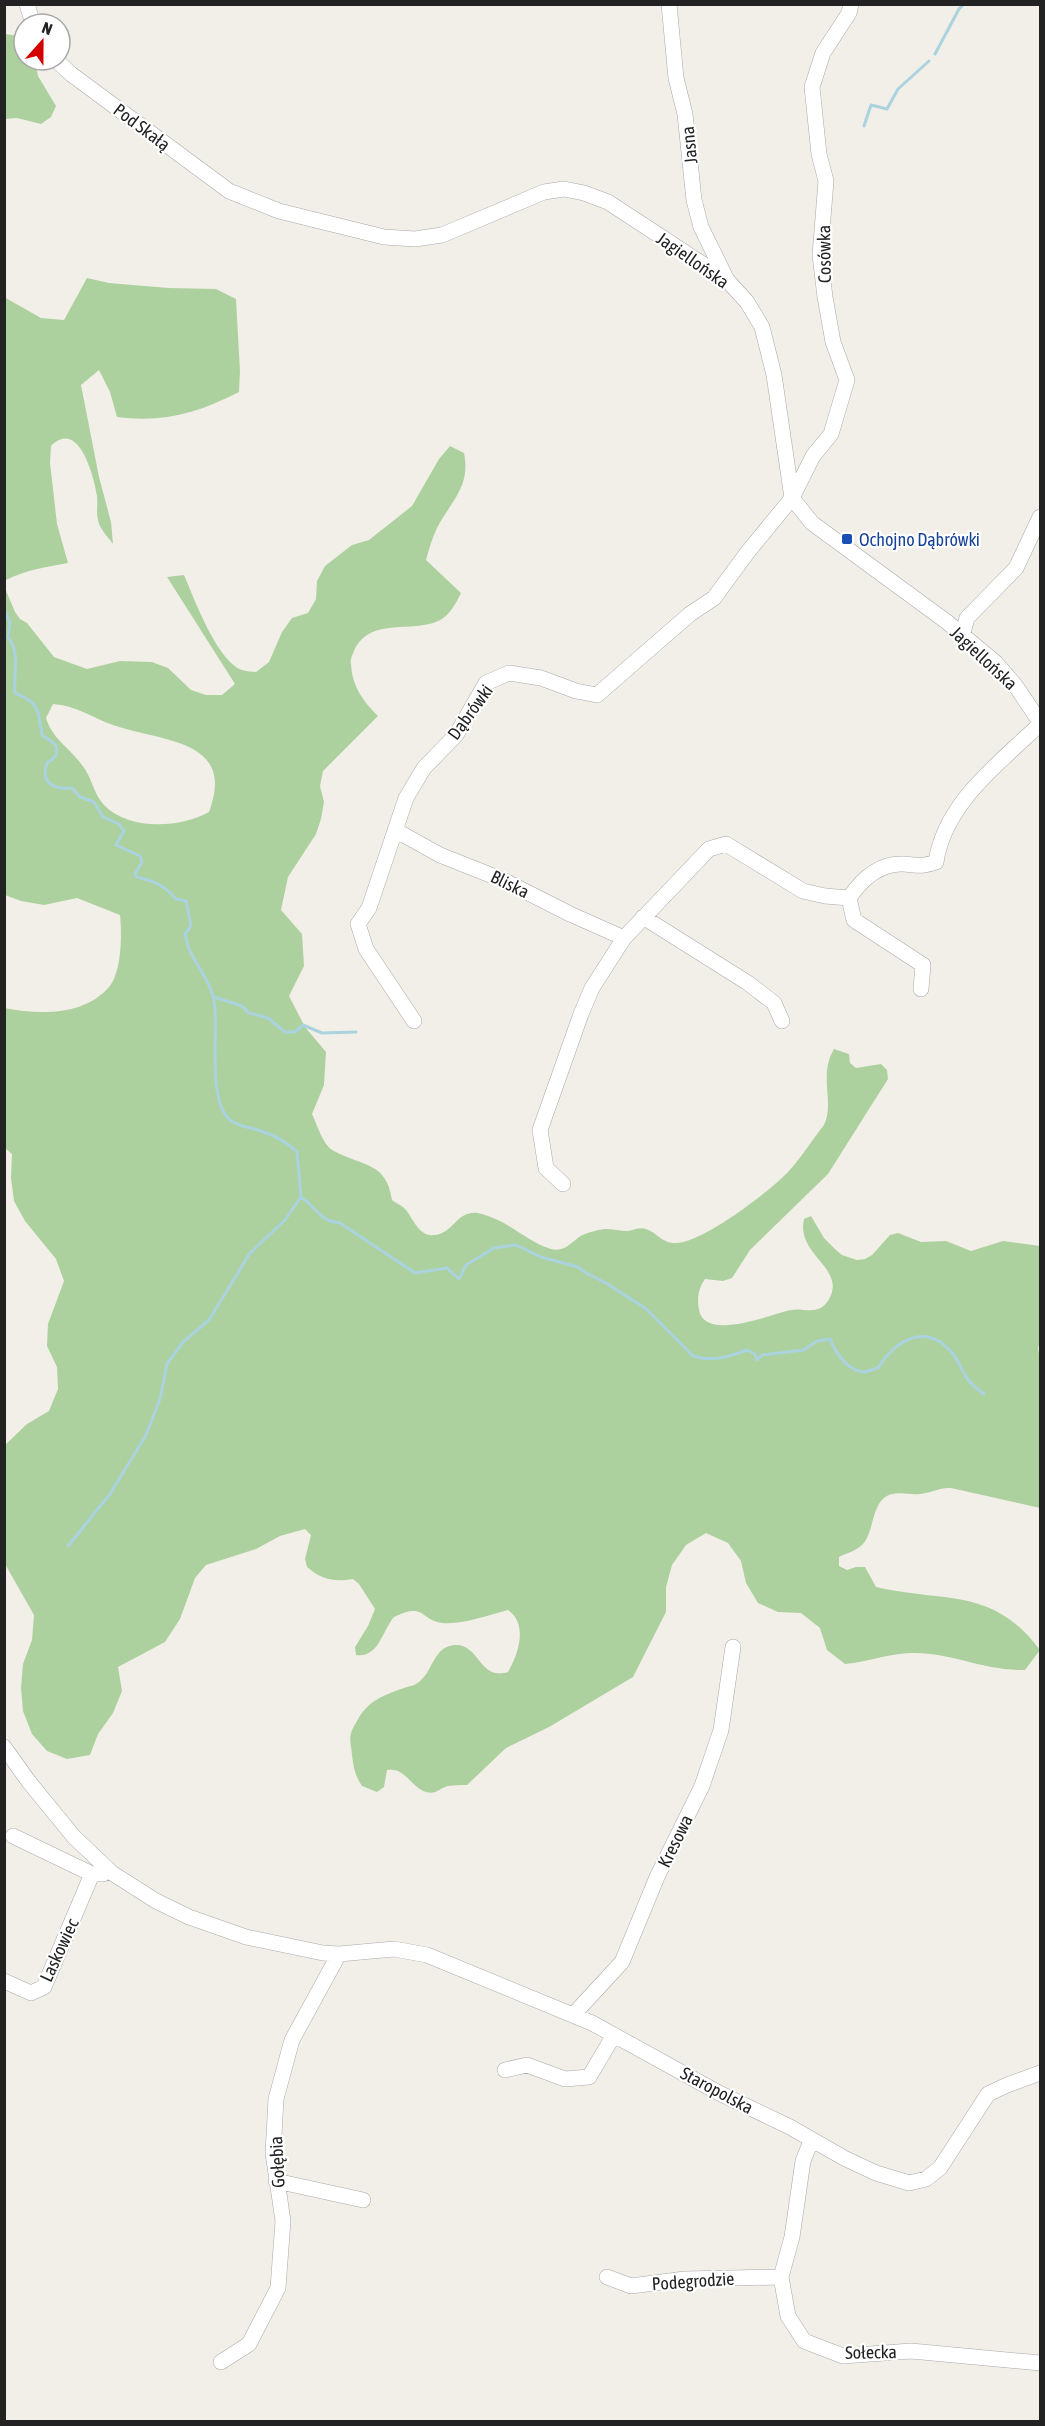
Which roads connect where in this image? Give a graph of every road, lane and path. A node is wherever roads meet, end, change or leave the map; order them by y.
1 (669, 4) edge
2 (851, 4) edge
3 (69, 72) edge
4 (229, 191) joint
5 (727, 280) junction
6 (792, 498) junction
7 (1041, 517) edge
8 (962, 636) junction
9 (1041, 723) edge
10 (395, 831) junction
11 (849, 898) junction
12 (643, 917) junction
13 (624, 938) junction
14 (921, 988) dead end
15 (414, 1021) dead end
16 (782, 1021) dead end
17 (563, 1184) dead end
18 (733, 1647) dead end
19 (4, 1747) edge
20 (13, 1836) dead end
21 (112, 1873) junction
22 (92, 1874) junction
23 (346, 1953) junction
24 (4, 1981) edge
25 (573, 2015) junction
26 (614, 2035) junction
27 (505, 2070) dead end
28 (1041, 2073) edge
29 (811, 2141) junction
30 (276, 2181) junction
31 (363, 2200) dead end
32 (607, 2277) dead end
33 (781, 2277) junction
34 (221, 2362) dead end
35 (1041, 2363) edge

1 - 5 street, Jasna
2 - 6 street, Cosówka
3 - 4 street, Pod Skałą
4 - 5 street, Jagiellońska
5 - 6 street, Jagiellońska
6 - 8 street, Jagiellońska
6 - 10 street, Dąbrówki
7 - 8 street
8 - 9 street, Jagiellońska
9 - 11 street
10 - 13 street, Bliska
10 - 15 street, Dąbrówki
11 - 12 street
11 - 14 street
12 - 13 street
12 - 16 street
13 - 17 street
18 - 25 street, Kresowa
19 - 21 street, Staropolska
20 - 22 street
21 - 22 street
21 - 23 street, Staropolska
22 - 24 street, Laskowiec
23 - 25 street, Staropolska
23 - 30 street, Gołębia
25 - 26 street, Staropolska
26 - 27 street
26 - 29 street, Staropolska
28 - 29 street, Staropolska
29 - 33 street, Sołecka
30 - 31 street
30 - 34 street, Gołębia
32 - 33 street, Podegrodzie
33 - 35 street, Sołecka

